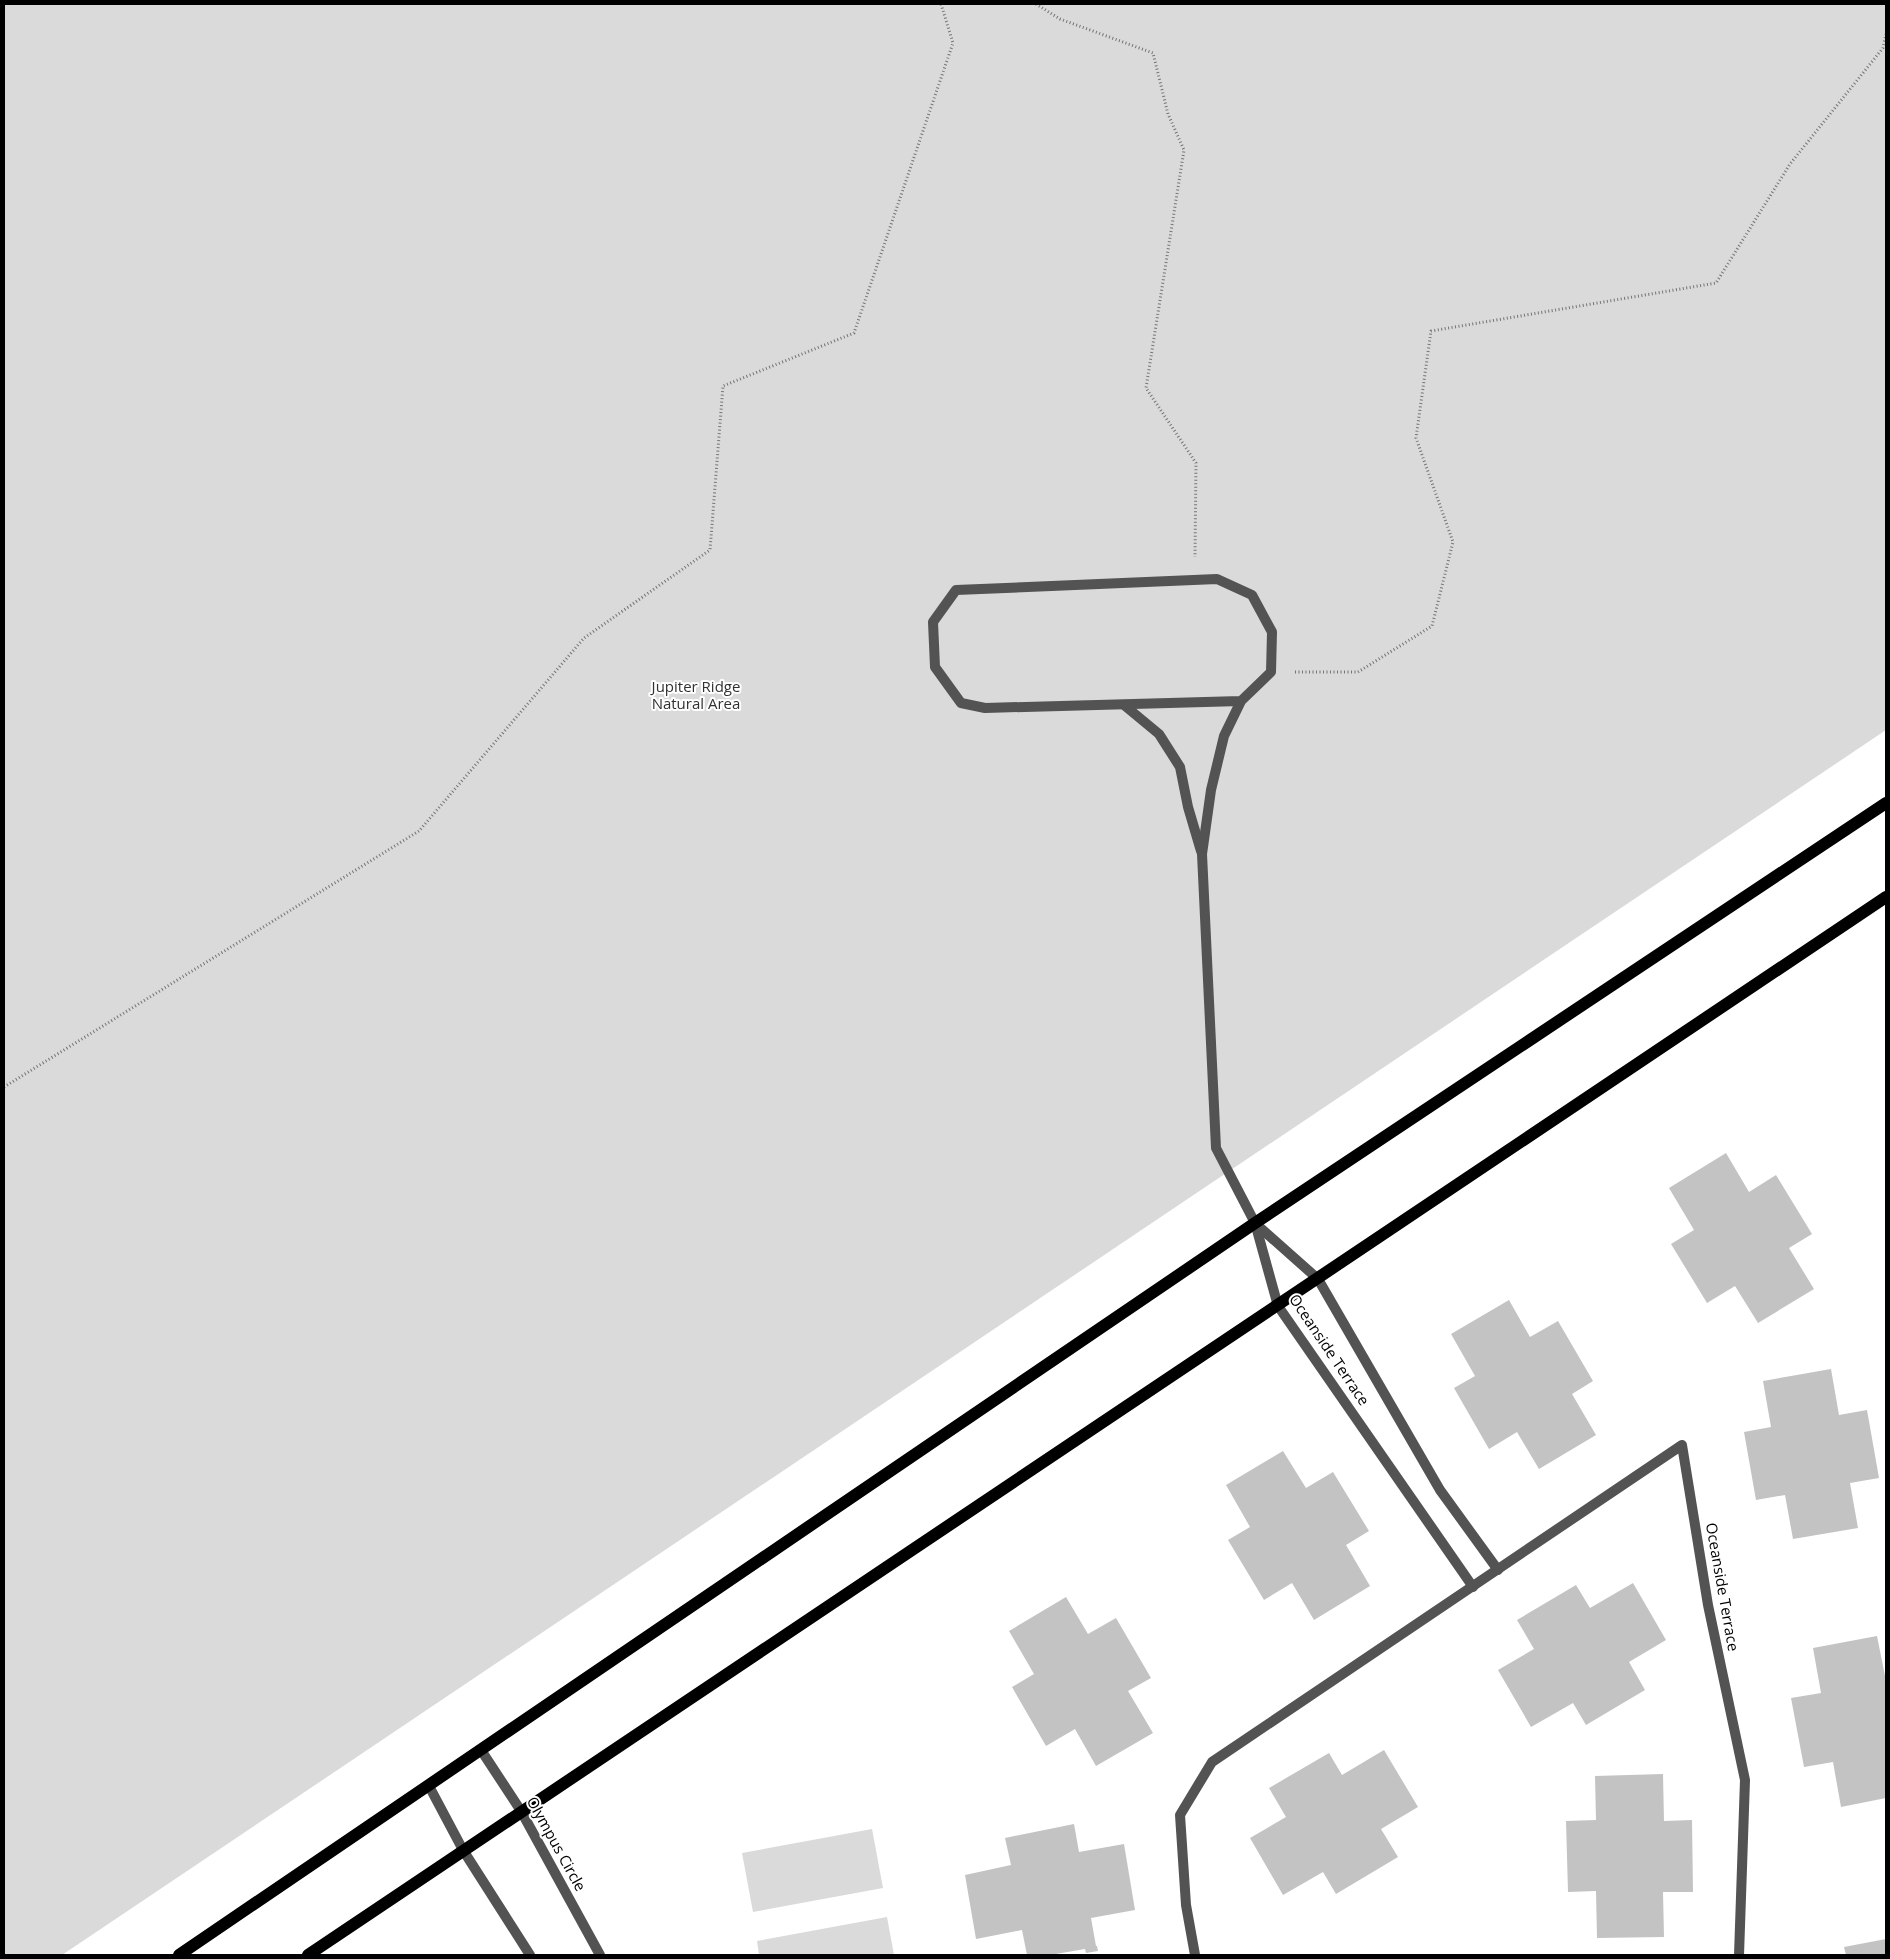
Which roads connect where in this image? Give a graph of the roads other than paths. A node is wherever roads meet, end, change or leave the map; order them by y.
1 (1241, 701) junction
2 (1124, 705) junction
3 (1886, 803) edge
4 (1202, 854) junction
5 (1886, 897) edge
6 (1255, 1224) junction
7 (1318, 1279) junction
8 (1278, 1306) junction
9 (1498, 1570) junction
10 (1473, 1587) junction
11 (481, 1750) junction
12 (429, 1786) junction
13 (521, 1811) junction
14 (463, 1850) junction
15 (179, 1955) edge
16 (308, 1955) edge
17 (530, 1955) edge
18 (600, 1955) edge
19 (1195, 1955) edge
20 (1739, 1955) edge

1 - 2 street
1 - 2 street
1 - 4 street
2 - 4 street
3 - 6 main road
4 - 6 street
5 - 7 main road
6 - 7 street, Oceanside Terrace
6 - 8 street, Oceanside Terrace
6 - 11 main road
7 - 8 main road
7 - 9 street, Oceanside Terrace
8 - 10 street, Oceanside Terrace
8 - 13 main road
9 - 10 street, Oceanside Terrace
9 - 20 street, Oceanside Terrace
10 - 19 street, Oceanside Terrace
11 - 12 main road
11 - 13 street, Olympus Circle
12 - 14 street
12 - 15 main road
13 - 14 main road
13 - 18 street, Olympus Circle
14 - 16 main road
14 - 17 street

